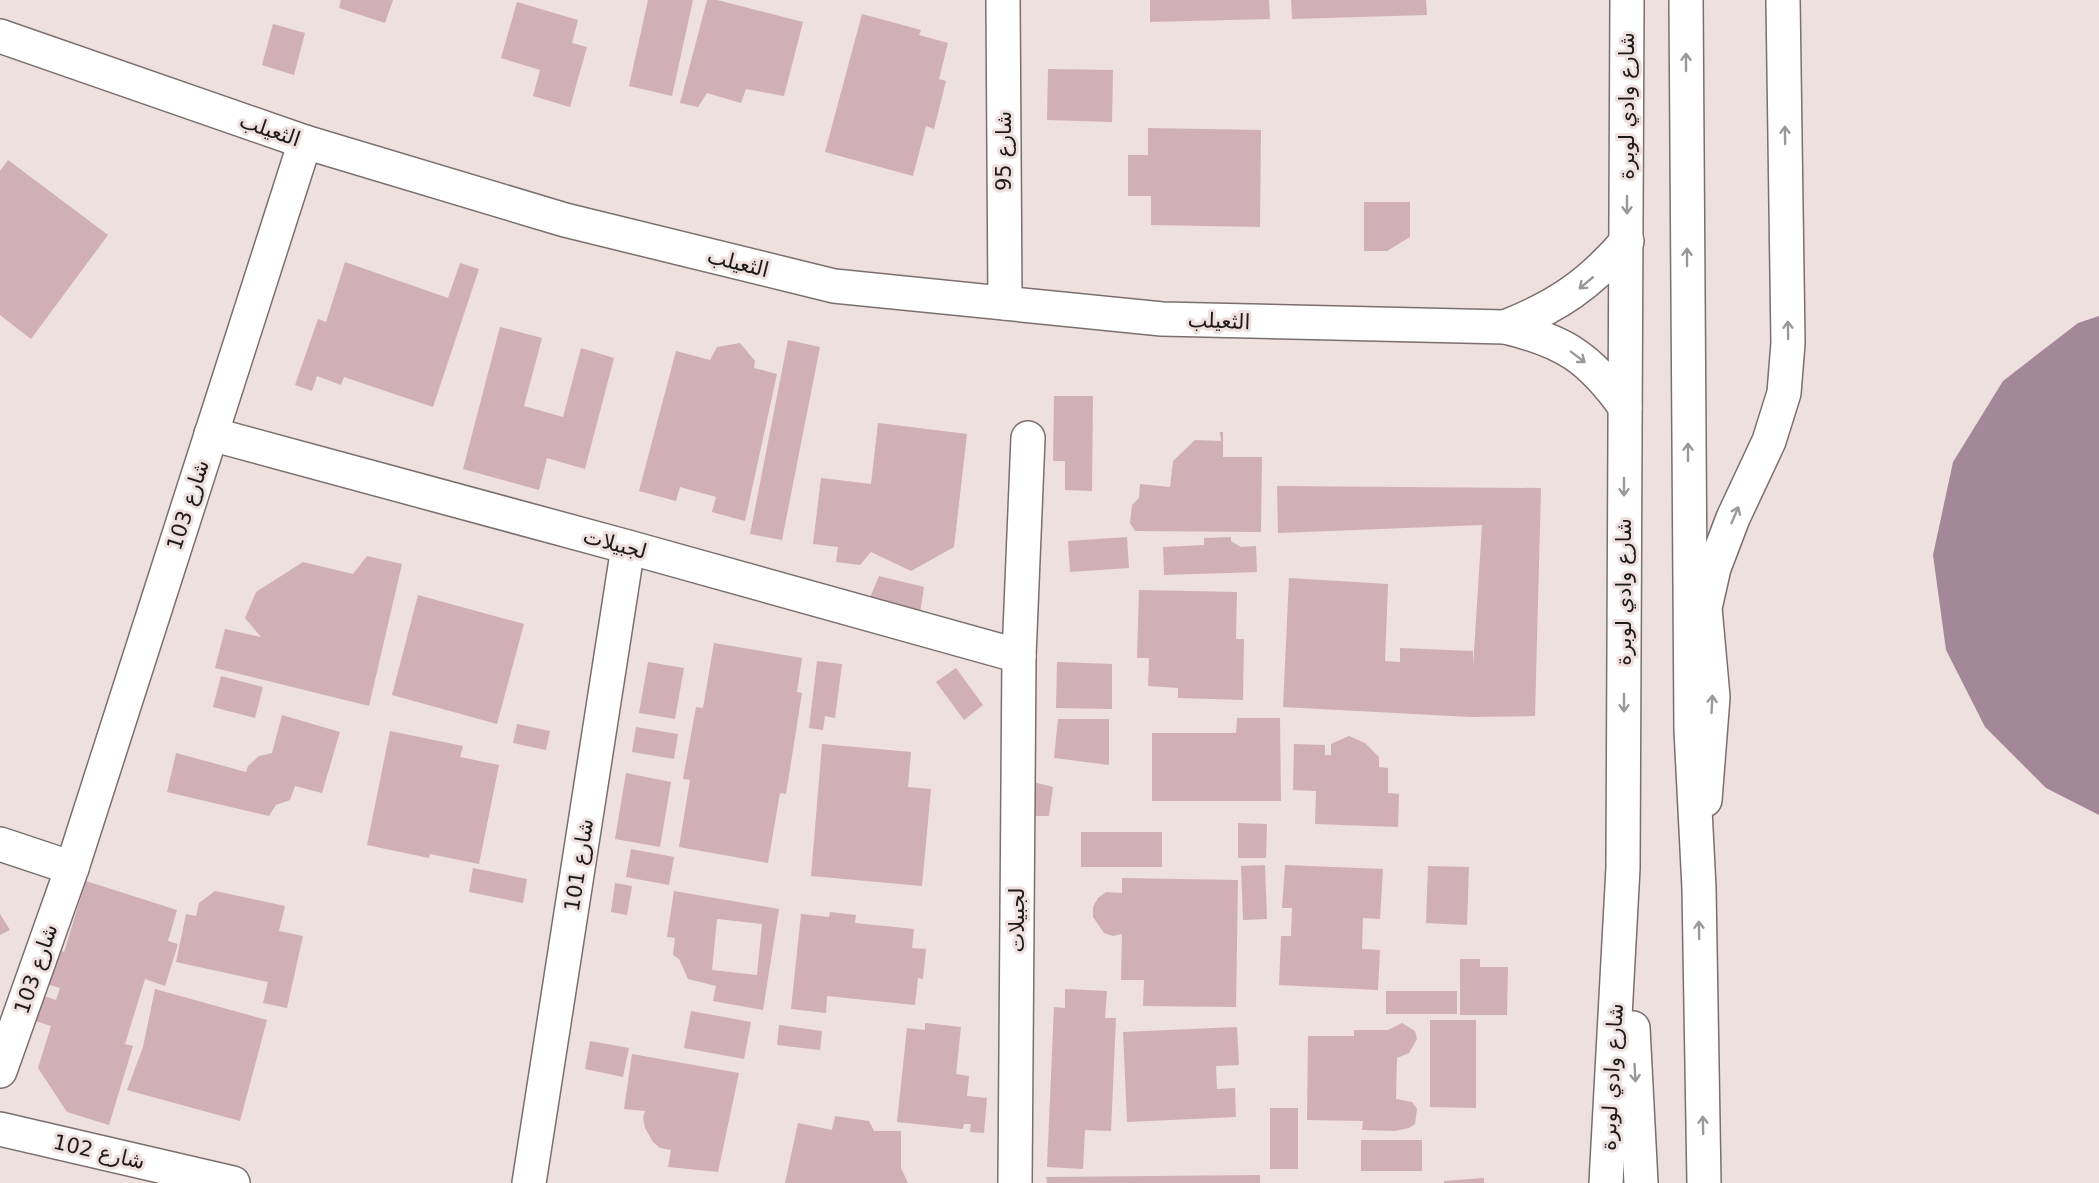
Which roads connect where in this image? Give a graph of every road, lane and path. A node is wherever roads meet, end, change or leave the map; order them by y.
1 (1003, 0) edge
2 (1627, 0) edge
3 (1686, 0) edge
4 (1783, 0) edge
5 (0, 36) edge
6 (305, 142) junction
7 (1627, 241) junction
8 (1005, 303) junction
9 (1505, 327) junction
10 (1624, 407) junction
11 (211, 434) junction
12 (1028, 438) dead end
13 (628, 547) junction
14 (1019, 656) junction
15 (0, 844) edge
16 (72, 868) junction
17 (1623, 868) junction
18 (1699, 888) junction
19 (0, 1071) edge
20 (0, 1129) edge
21 (233, 1183) edge
22 (529, 1183) edge
23 (1015, 1183) edge
24 (1606, 1183) edge
25 (1641, 1183) edge
26 (1704, 1183) edge

1 - 8 street, شارع 95
2 -> 7 street, شارع وادي لوبرة
18 -> 3 street
18 -> 4 street
5 - 6 street, الثعيلب
6 - 8 street, الثعيلب
6 - 11 street, شارع 103
7 -> 9 street, الثعيلب
7 - 10 street, شارع وادي لوبرة
8 - 9 street, الثعيلب
9 -> 10 street, الثعيلب
10 -> 17 street, شارع وادي لوبرة
11 - 13 street, لجبيلات
11 - 16 street, شارع 103
12 - 14 street, لجبيلات
13 - 14 street, لجبيلات
13 - 22 street, شارع 101
14 - 23 street, لجبيلات
15 - 16 street
16 - 19 street, شارع 103
17 - 24 street, شارع وادي لوبرة
17 -> 25 street
26 -> 18 street
20 - 21 street, شارع 102

